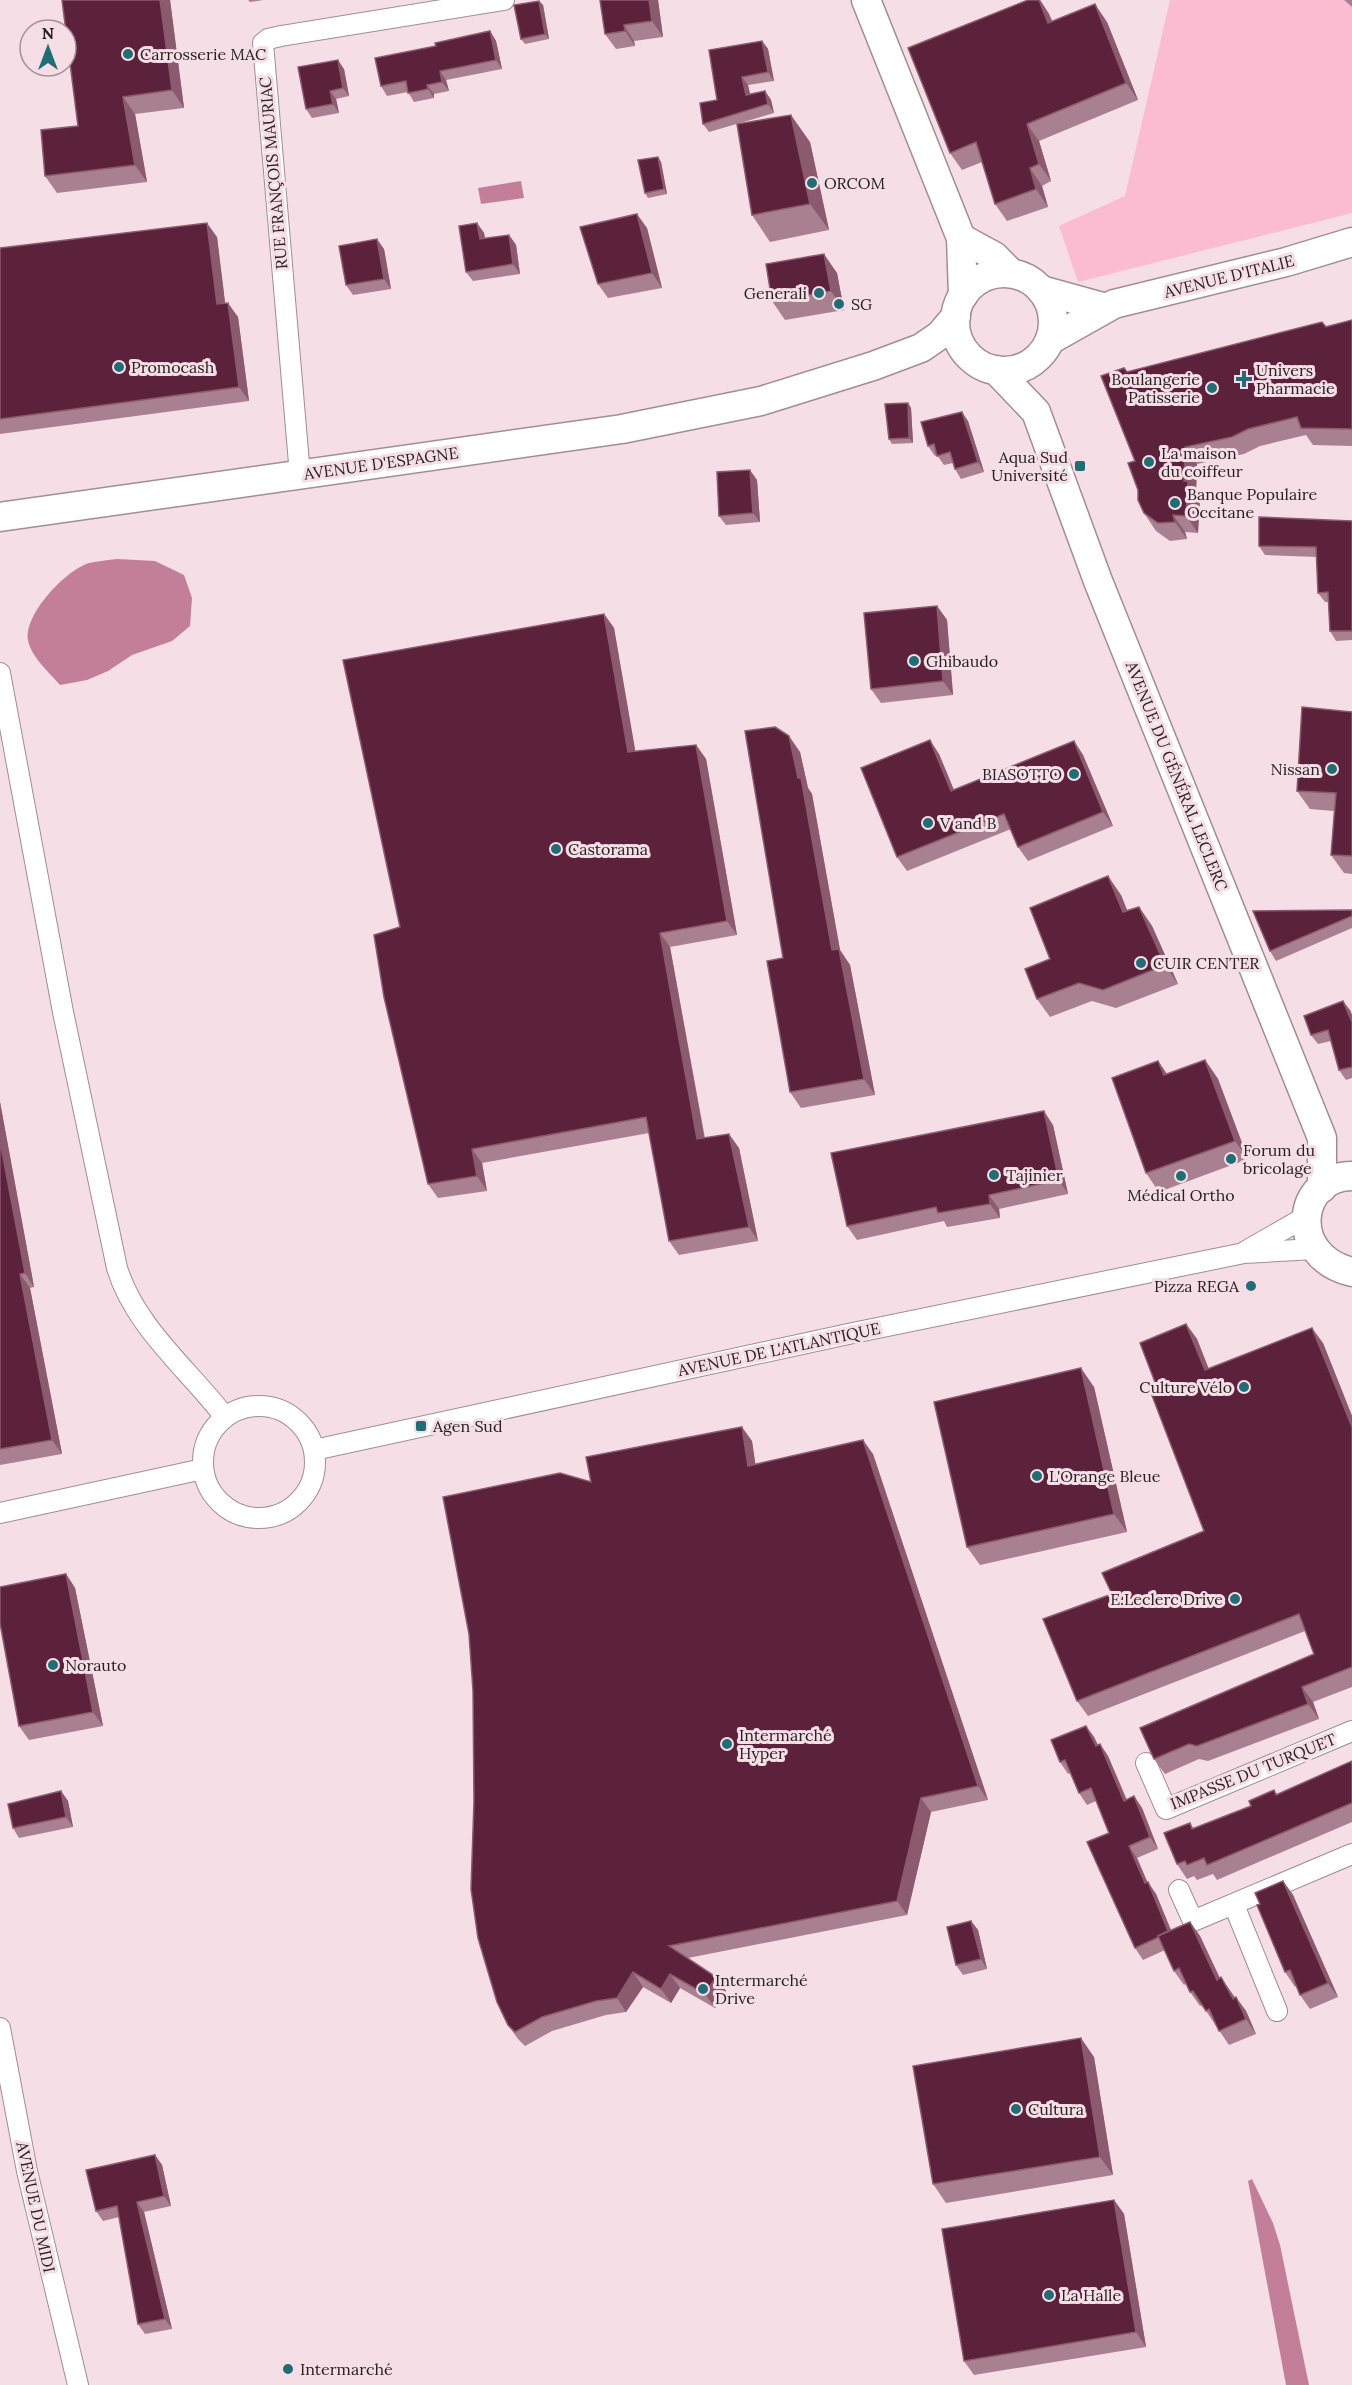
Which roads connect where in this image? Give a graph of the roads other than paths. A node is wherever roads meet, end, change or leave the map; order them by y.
1 (504, 0) edge
2 (866, 0) edge
3 (431, 6) edge
4 (961, 238) junction
5 (1352, 242) edge
6 (1011, 273) junction
7 (1041, 290) junction
8 (959, 306) junction
9 (1106, 308) junction
10 (1042, 350) junction
11 (873, 366) junction
12 (988, 367) junction
13 (1036, 412) junction
14 (300, 475) junction
15 (0, 517) edge
16 (0, 673) edge
17 (1322, 1138) junction
18 (1352, 1167) edge
19 (1352, 1176) edge
20 (1322, 1188) junction
21 (1307, 1216) junction
22 (1314, 1249) junction
23 (1244, 1252) junction
24 (1352, 1272) edge
25 (225, 1417) junction
26 (314, 1450) junction
27 (203, 1469) junction
28 (0, 1512) edge
29 (1352, 1731) edge
30 (1146, 1763) edge
31 (1352, 1854) edge
32 (1179, 1890) dead end
33 (1234, 1905) junction
34 (1277, 2011) dead end
35 (0, 2028) edge
36 (78, 2385) edge

1 - 3 street, RUE FRANÇOIS MAURIAC
2 - 4 street
3 - 14 street, RUE FRANÇOIS MAURIAC
4 - 6 street
4 - 8 street
5 - 9 street, AVENUE D'ITALIE
6 - 7 street
6 - 8 street
7 - 9 street
7 - 10 street
8 - 11 street
8 - 12 street
9 - 10 street, AVENUE D'ITALIE
10 - 12 street
10 - 13 street, AVENUE DU GÉNÉRAL LECLERC
11 - 12 street
11 - 14 street, AVENUE D'ESPAGNE
12 - 13 street, AVENUE DU GÉNÉRAL LECLERC
13 - 17 street, AVENUE DU GÉNÉRAL LECLERC
14 - 15 street, AVENUE D'ESPAGNE
16 - 25 street
17 - 18 street, AVENUE DU GÉNÉRAL LECLERC
17 - 20 street, AVENUE DU GÉNÉRAL LECLERC
19 - 20 street
20 - 21 street
21 - 22 street
21 - 23 street, AVENUE DE L'ATLANTIQUE
22 - 23 street, AVENUE DE L'ATLANTIQUE
22 - 24 street
23 - 26 street, AVENUE DE L'ATLANTIQUE
25 - 26 street
25 - 27 street
26 - 27 street
27 - 28 street
29 - 30 street, IMPASSE DU TURQUET
31 - 33 street
32 - 33 street
33 - 34 street
35 - 36 street, AVENUE DU MIDI

